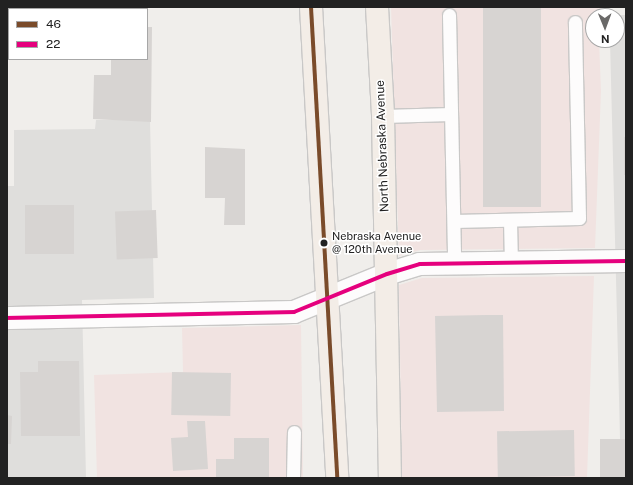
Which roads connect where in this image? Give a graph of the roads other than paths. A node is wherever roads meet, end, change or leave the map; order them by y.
1 (311, 7) edge
2 (377, 7) edge
3 (449, 15) dead end
4 (574, 22) dead end
5 (451, 114) junction
6 (383, 116) junction
7 (510, 220) junction
8 (454, 221) junction
9 (626, 261) edge
10 (511, 263) junction
11 (454, 264) junction
12 (387, 274) junction
13 (326, 302) junction
14 (7, 318) edge
15 (294, 432) dead end
16 (293, 478) edge
17 (336, 478) edge
18 (390, 478) edge

1 - 13 main road
2 - 6 main road, North Nebraska Avenue
3 - 5 lane
4 - 7 lane
5 - 6 lane
5 - 8 lane
6 - 12 main road, North Nebraska Avenue
7 - 8 lane
7 - 10 lane
8 - 11 lane
9 - 10 street
10 - 11 street
11 - 12 street
12 - 13 street
12 - 18 main road, North Nebraska Avenue
13 - 14 street
13 - 17 main road
15 - 16 lane

